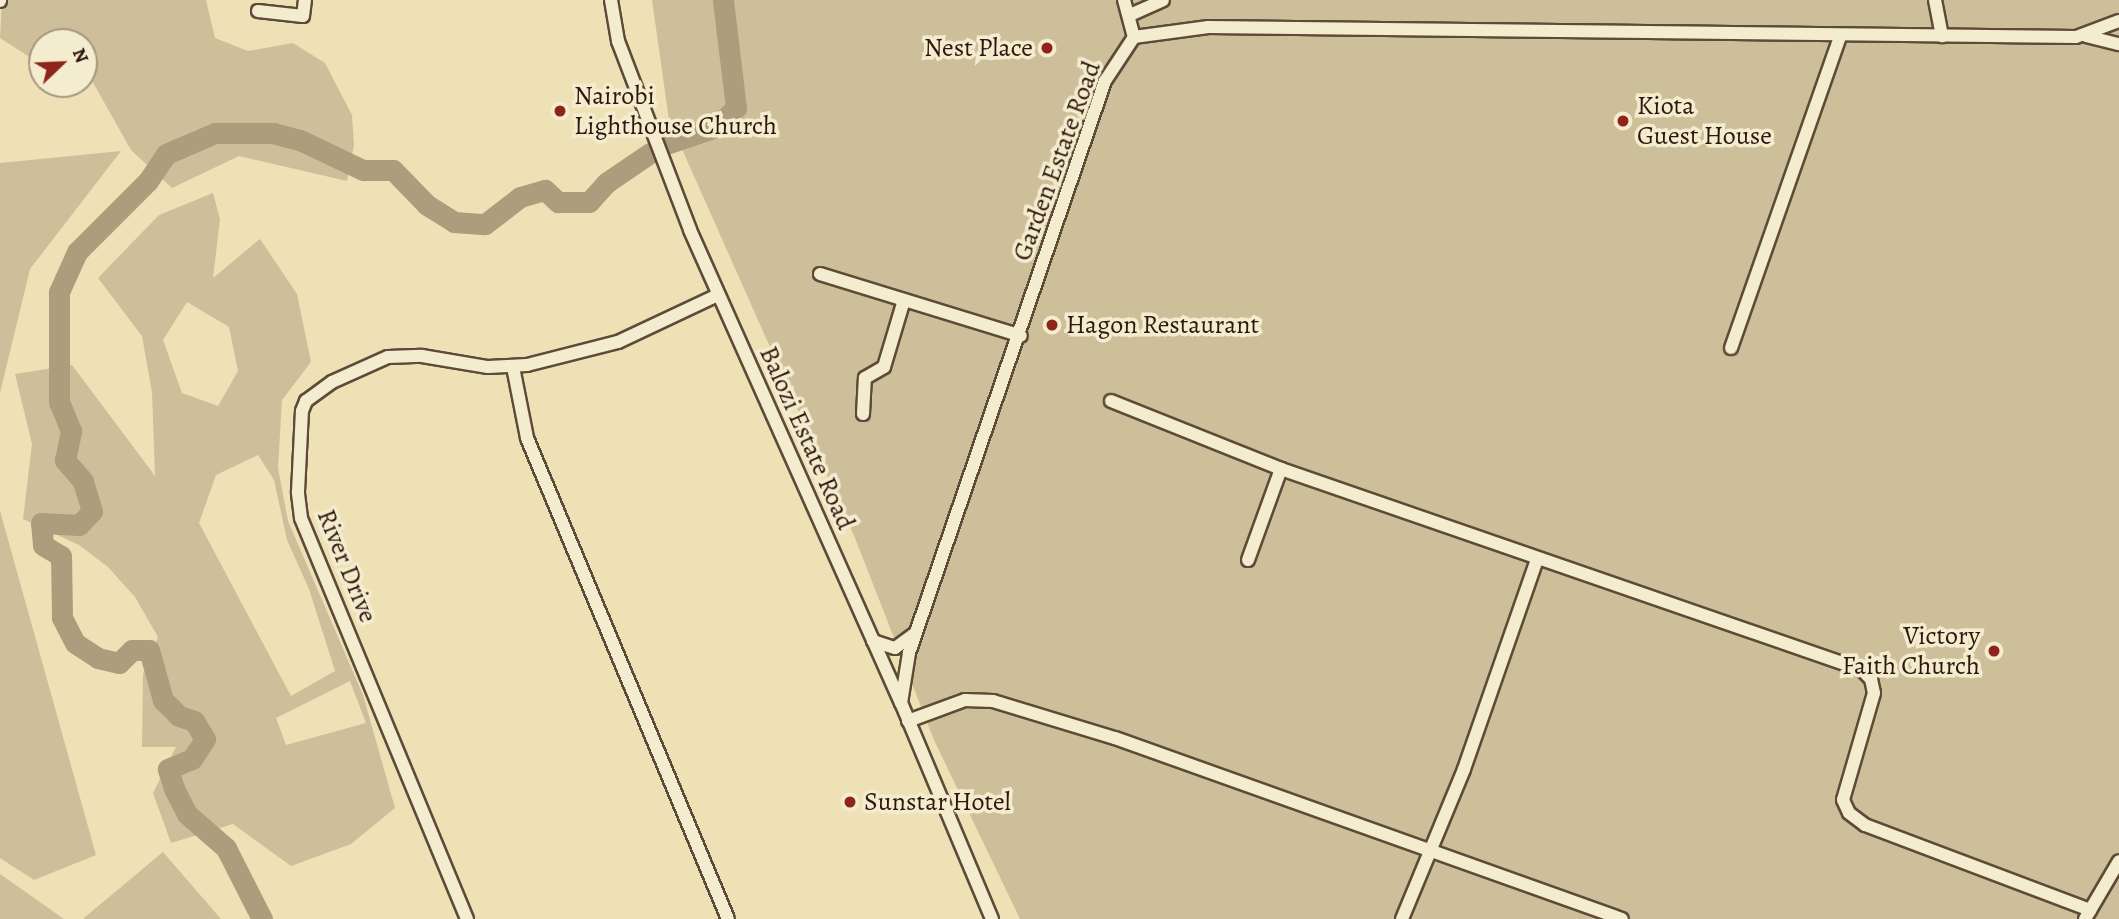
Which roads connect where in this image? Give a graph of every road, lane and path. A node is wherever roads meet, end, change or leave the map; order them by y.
1 (305, 0) edge
2 (611, 0) edge
3 (1124, 0) edge
4 (1163, 0) edge
5 (1935, 0) edge
6 (258, 11) dead end
7 (1130, 15) junction
8 (2119, 21) edge
9 (1839, 36) junction
10 (1942, 36) junction
11 (2086, 36) junction
12 (1134, 37) junction
13 (2119, 44) edge
14 (820, 274) dead end
15 (718, 295) junction
16 (904, 300) junction
17 (1021, 336) junction
18 (1731, 348) dead end
19 (513, 367) junction
20 (1111, 401) dead end
21 (863, 414) dead end
22 (1281, 469) junction
23 (1537, 559) junction
24 (1248, 560) dead end
25 (915, 634) junction
26 (873, 640) junction
27 (901, 703) junction
28 (908, 721) junction
29 (1431, 850) junction
30 (2119, 861) edge
31 (2088, 914) edge
32 (467, 919) edge
33 (728, 919) edge
34 (992, 919) edge
35 (1402, 919) edge
36 (1622, 919) edge

1 - 6 street
2 - 15 street, Balozi Estate Road
3 - 7 street
4 - 7 street
5 - 10 street
7 - 12 street
8 - 11 street
9 - 10 street
9 - 12 street
9 - 18 street
10 - 11 street
11 - 13 street
12 - 17 street, Garden Estate Road
14 - 16 street
15 - 19 street, River Drive
15 - 26 street, Balozi Estate Road
16 - 17 street
16 - 21 street
17 - 25 street, Garden Estate Road
19 - 32 street, River Drive
19 - 33 street
20 - 22 street
22 - 23 street
22 - 24 street
23 - 29 street
23 - 31 street
25 - 26 street
25 - 27 street, Garden Estate Road
26 - 27 street, Balozi Estate Road
27 - 28 street
28 - 29 street
28 - 34 street
29 - 35 street
29 - 36 street
30 - 31 street

